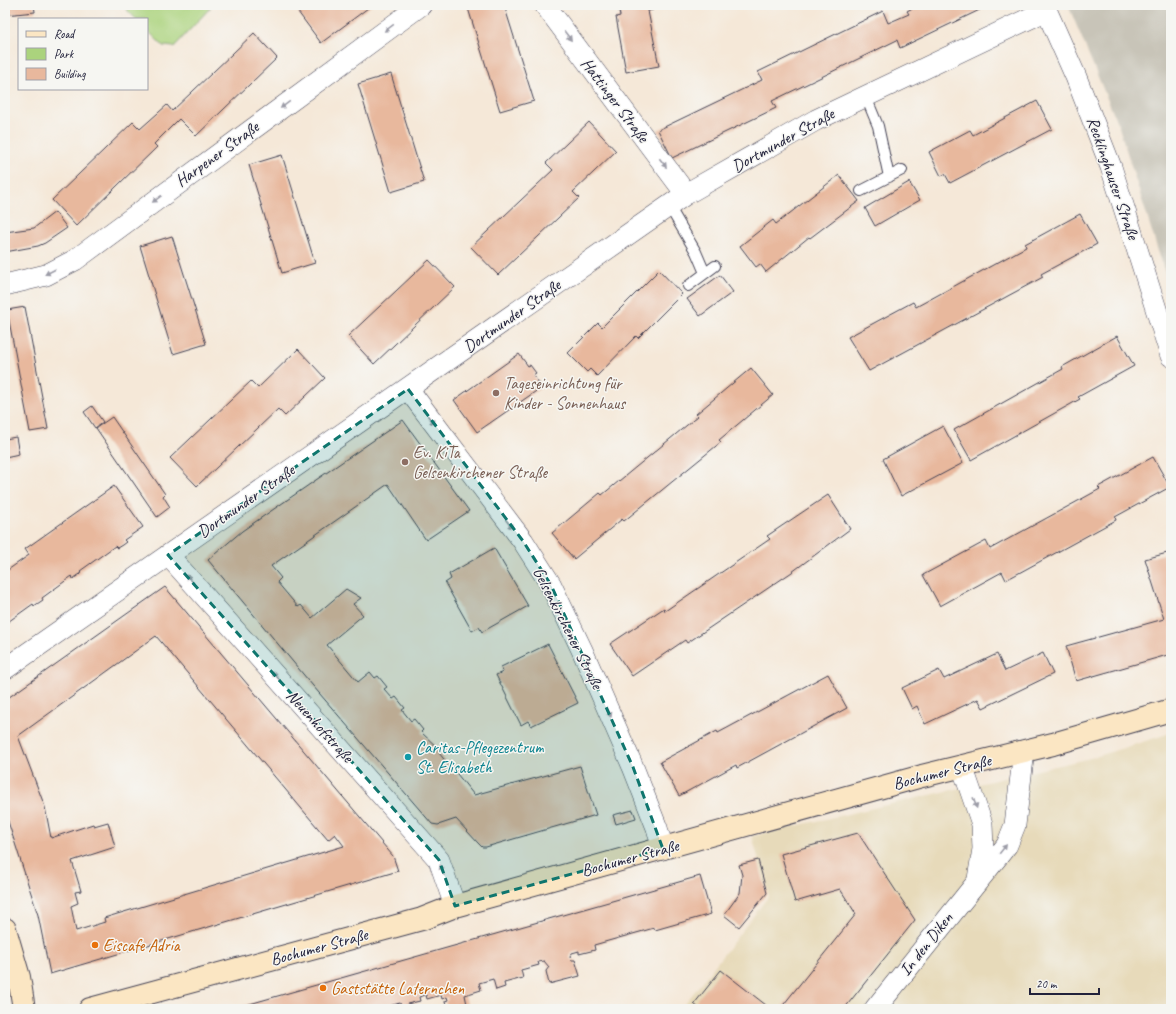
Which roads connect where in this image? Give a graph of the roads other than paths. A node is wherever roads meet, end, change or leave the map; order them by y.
1 (421, 5) edge
2 (545, 5) edge
3 (1046, 8) edge
4 (866, 97) junction
5 (902, 170) dead end
6 (889, 177) junction
7 (861, 191) dead end
8 (677, 200) junction
9 (715, 266) dead end
10 (705, 273) junction
11 (5, 286) edge
12 (688, 286) dead end
13 (1171, 356) edge
14 (408, 389) junction
15 (168, 555) junction
16 (5, 669) edge
17 (1170, 713) edge
18 (1024, 751) junction
19 (962, 766) junction
20 (663, 849) junction
21 (978, 879) junction
22 (456, 906) junction
23 (5, 928) edge
24 (24, 1009) edge
25 (90, 1009) edge
26 (875, 1009) edge

1 -> 11 street, Harpener Straße
2 -> 8 street, Hattinger Straße
3 - 4 street, Dortmunder Straße
3 - 13 street, Recklinghauser Straße
4 - 6 lane
4 - 8 street, Dortmunder Straße
5 - 6 lane
6 - 7 lane
8 - 10 lane
8 - 14 street, Dortmunder Straße
9 - 10 lane
10 - 12 lane
14 - 15 street, Dortmunder Straße
14 -> 20 street, Gelsenkirchener Straße
15 - 16 street, Dortmunder Straße
22 -> 15 street, Neuenhofstraße
17 - 18 street, Bochumer Straße
18 - 19 street, Bochumer Straße
21 -> 18 street, In den Diken
19 - 20 street, Bochumer Straße
19 -> 21 street, In den Diken
20 - 22 street, Bochumer Straße
21 - 26 street, In den Diken
22 - 25 street, Bochumer Straße
23 - 24 street

